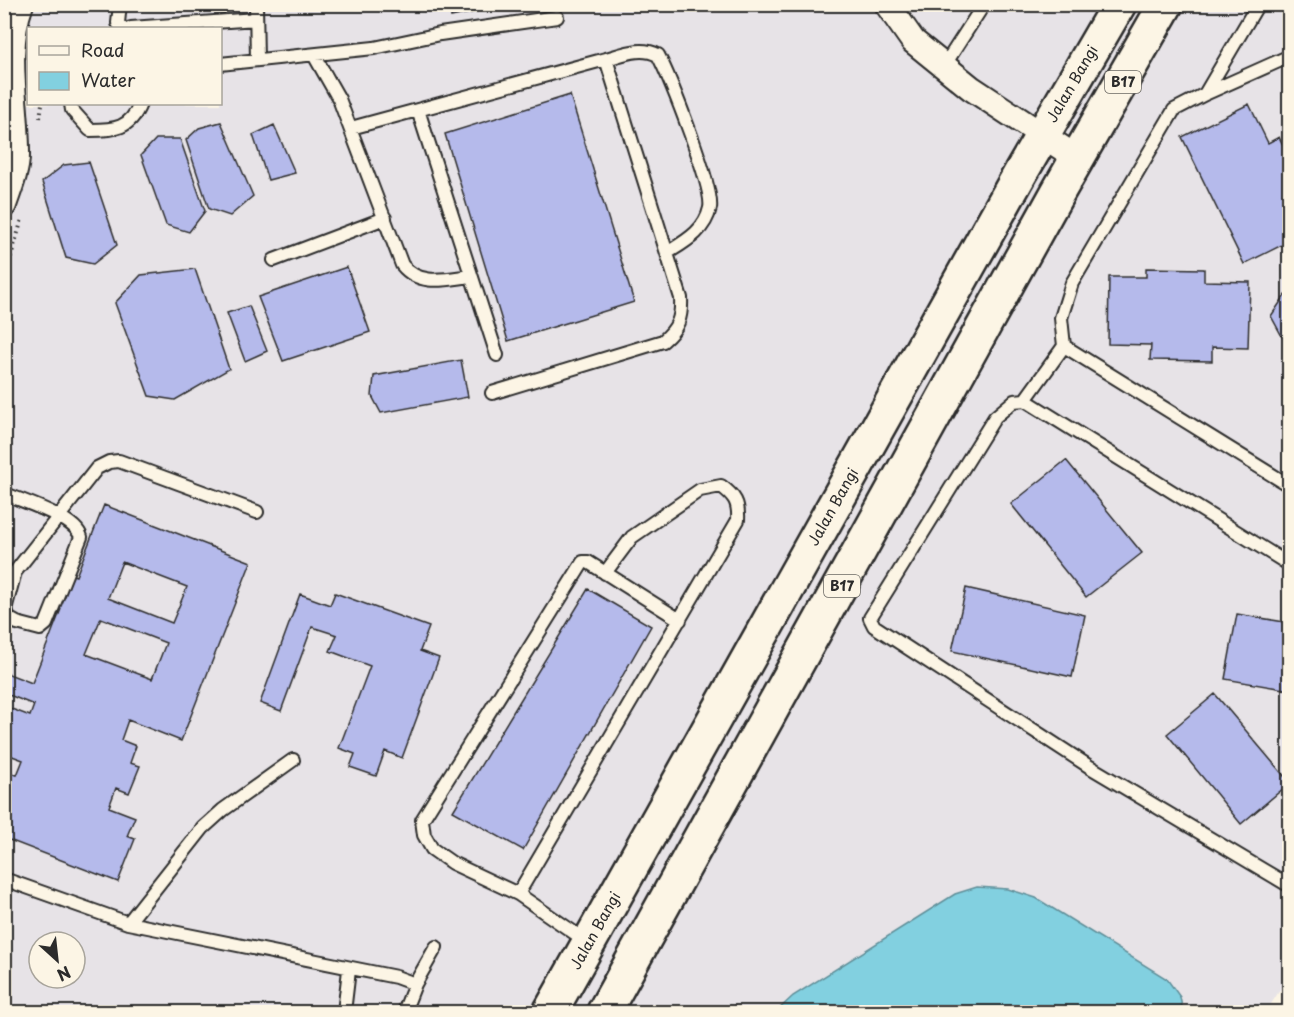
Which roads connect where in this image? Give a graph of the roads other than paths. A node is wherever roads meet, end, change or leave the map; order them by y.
1 (21, 4) edge
2 (120, 4) edge
3 (256, 4) edge
4 (887, 4) edge
5 (984, 4) edge
6 (1119, 4) edge
7 (1166, 4) edge
8 (1258, 4) edge
9 (557, 17) dead end
10 (256, 19) junction
11 (121, 27) edge
12 (145, 27) edge
13 (314, 55) junction
14 (1290, 56) edge
15 (606, 59) junction
16 (257, 60) junction
17 (222, 64) edge
18 (944, 66) junction
19 (20, 77) edge
20 (1205, 94) junction
21 (71, 105) edge
22 (140, 105) edge
23 (418, 110) junction
24 (351, 128) junction
25 (1042, 135) junction
26 (1077, 158) junction
27 (4, 205) edge
28 (385, 218) junction
29 (667, 253) junction
30 (274, 260) dead end
31 (471, 276) junction
32 (1064, 346) junction
33 (496, 355) dead end
34 (492, 393) dead end
35 (1025, 400) junction
36 (1290, 486) edge
37 (5, 495) edge
38 (257, 512) dead end
39 (60, 517) junction
40 (1290, 566) edge
41 (10, 571) edge
42 (606, 573) junction
43 (680, 620) junction
44 (293, 760) dead end
45 (4, 879) edge
46 (1290, 886) edge
47 (518, 894) junction
48 (128, 923) junction
49 (590, 944) junction
50 (436, 947) dead end
51 (349, 970) junction
52 (415, 984) junction
53 (344, 1012) edge
54 (404, 1012) edge
55 (550, 1012) edge
56 (604, 1012) edge

1 - 19 street
2 - 11 lane
3 - 10 lane
4 - 18 street
5 - 18 lane
6 - 25 main road, Jalan Bangi / B17
7 - 26 main road, B17
8 - 20 lane
9 - 13 lane
10 - 12 lane
10 - 16 lane
13 - 16 lane
13 - 24 lane
14 - 20 lane
15 - 23 lane
15 - 29 lane
15 - 29 lane
16 - 17 lane
18 - 25 street
19 - 27 street
20 - 32 lane
21 - 22 lane
23 - 24 lane
23 - 31 lane
24 - 28 lane
25 - 26 street
25 - 49 main road, Jalan Bangi / B17
26 - 56 main road, B17
28 - 30 lane
28 - 31 lane
29 - 34 lane
31 - 33 lane
32 - 35 lane
32 - 36 lane
35 - 40 lane
35 - 46 lane
37 - 39 lane
38 - 39 lane
39 - 41 lane
39 - 41 lane
42 - 43 lane
42 - 43 lane
42 - 47 lane
43 - 47 lane
44 - 48 lane
45 - 48 lane
47 - 49 lane
48 - 51 lane
49 - 55 main road, Jalan Bangi / B17
50 - 52 lane
51 - 52 lane
51 - 53 lane
52 - 54 lane

